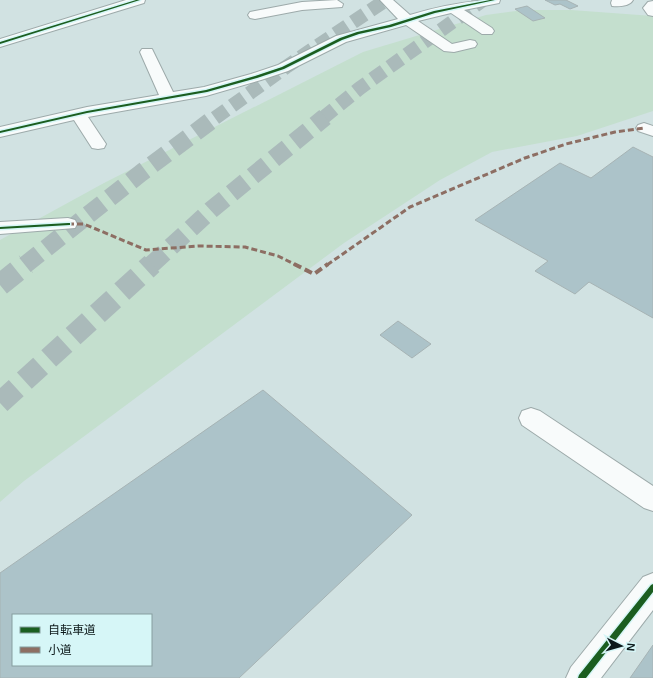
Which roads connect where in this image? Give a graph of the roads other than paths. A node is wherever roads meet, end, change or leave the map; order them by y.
1 (139, 0) edge
2 (386, 0) edge
3 (494, 0) edge
4 (646, 0) edge
5 (299, 3) edge
6 (653, 4) edge
7 (453, 8) junction
8 (653, 12) edge
9 (345, 15) edge
10 (265, 17) dead end
11 (408, 21) junction
12 (487, 30) dead end
13 (0, 43) edge
14 (470, 44) dead end
15 (155, 60) dead end
16 (168, 98) junction
17 (78, 114) junction
18 (0, 132) edge
19 (98, 144) dead end
20 (68, 224) dead end
21 (0, 228) edge
22 (531, 418) dead end
23 (653, 500) edge
24 (653, 587) edge
25 (582, 678) edge

1 - 13 street
2 - 11 street
3 - 7 street
4 - 6 street
5 - 9 street
5 - 10 street
6 - 8 street
7 - 11 street
7 - 12 street
9 - 11 street
9 - 16 street
11 - 14 street
15 - 16 street
16 - 17 street
17 - 18 street
17 - 19 street
20 - 21 street
22 - 23 street
24 - 25 street

